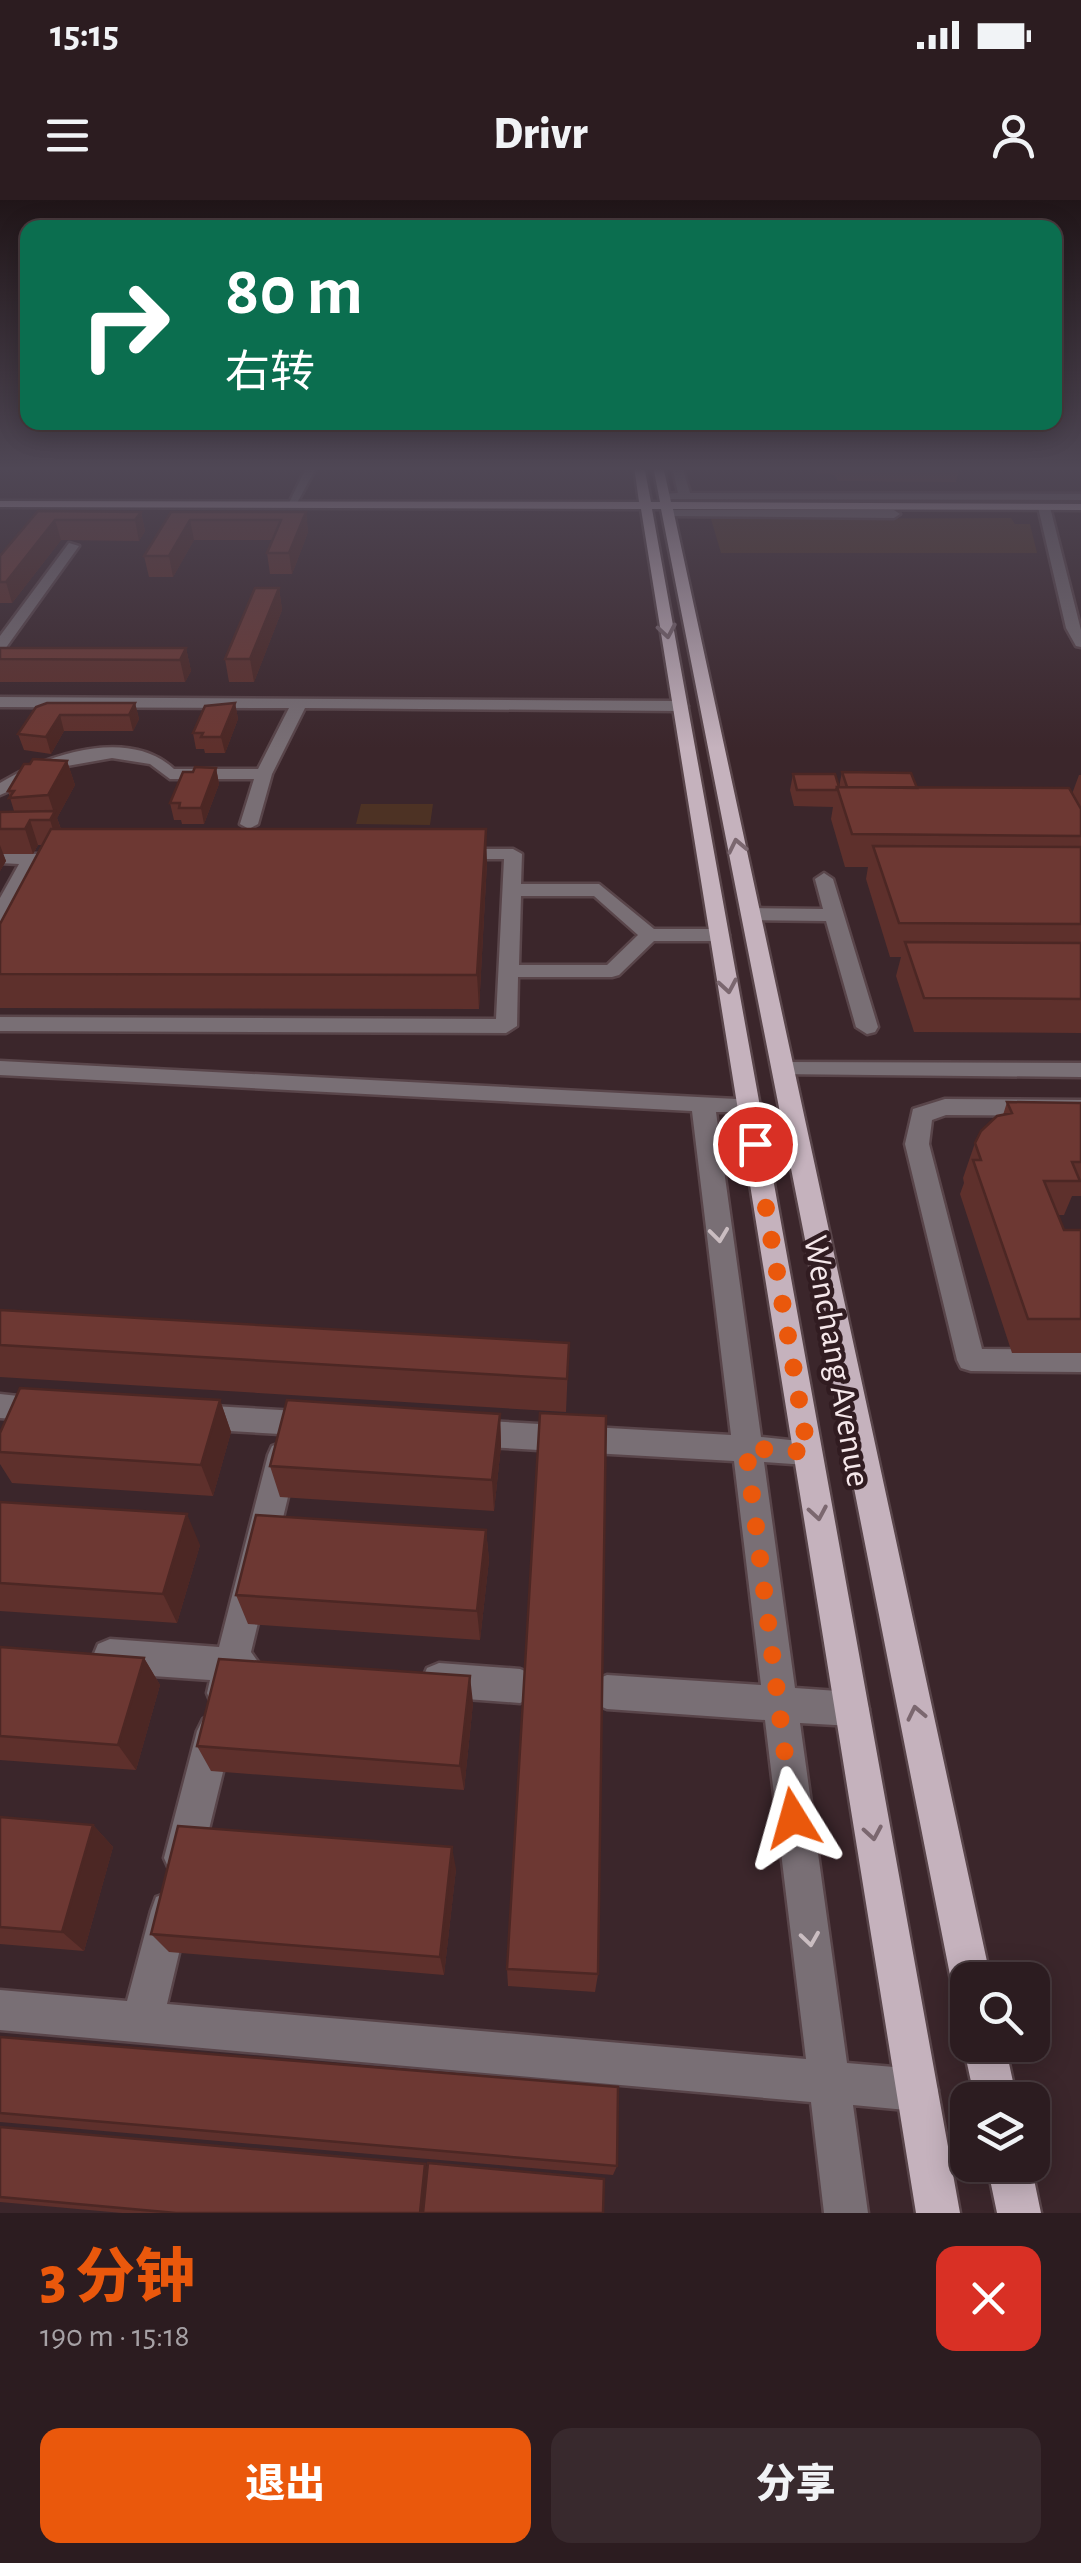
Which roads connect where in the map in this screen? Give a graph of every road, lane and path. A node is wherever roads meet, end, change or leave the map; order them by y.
1 (63, 560) edge
2 (668, 560) edge
3 (676, 560) edge
4 (1056, 560) edge
5 (1062, 582) junction
6 (1081, 582) edge
7 (0, 616) edge
8 (22, 616) junction
9 (1080, 639) edge
10 (0, 646) edge
11 (0, 702) edge
12 (299, 704) junction
13 (680, 706) junction
14 (264, 774) junction
15 (0, 790) edge
16 (249, 824) edge
17 (80, 853) edge
18 (434, 854) edge
19 (0, 858) edge
20 (30, 858) junction
21 (824, 879) dead end
22 (511, 890) junction
23 (751, 914) junction
24 (835, 915) junction
25 (0, 916) edge
26 (649, 936) junction
27 (719, 936) junction
28 (508, 970) junction
29 (0, 1024) edge
30 (866, 1027) dead end
31 (0, 1068) edge
32 (783, 1069) junction
33 (1081, 1070) edge
34 (703, 1104) junction
35 (748, 1106) junction
36 (1081, 1108) edge
37 (1081, 1361) edge
38 (13, 1407) edge
39 (64, 1410) edge
40 (159, 1415) edge
41 (291, 1422) junction
42 (351, 1426) edge
43 (450, 1432) edge
44 (13, 1439) edge
45 (746, 1448) junction
46 (808, 1452) junction
47 (77, 1654) edge
48 (231, 1665) junction
49 (270, 1668) edge
50 (404, 1678) edge
51 (520, 1686) edge
52 (607, 1692) edge
53 (778, 1704) junction
54 (852, 1710) junction
55 (967, 1962) edge
56 (0, 2010) edge
57 (142, 2023) junction
58 (829, 2082) junction
59 (917, 2090) junction
60 (1013, 2182) edge
61 (846, 2213) edge
62 (938, 2213) edge
63 (1019, 2213) edge

1 - 8 street
2 -> 13 main road, Wenchang Avenue
23 -> 3 main road, Wenchang Avenue
4 - 5 street
5 - 6 street
5 - 9 street
7 - 8 street
8 - 10 street
11 - 12 street
12 - 13 street
12 - 14 street
13 - 27 main road, Wenchang Avenue
14 - 15 street
14 - 16 street
17 - 20 street
18 - 22 street
19 - 20 street
20 - 25 street
21 - 24 street
22 - 26 street
22 - 28 street
23 - 24 street
23 - 32 main road, Wenchang Avenue
24 - 30 street
26 - 27 street
26 - 28 street
27 -> 35 main road, Wenchang Avenue
28 - 29 street
31 - 34 street
32 - 33 street
55 -> 32 main road, Wenchang Avenue
34 - 35 street
34 -> 45 street
35 - 46 main road, Wenchang Avenue
36 - 37 street
38 - 39 street
38 - 44 street
40 - 41 street
41 - 42 street
41 - 48 street
43 - 45 street
45 - 46 street
45 - 53 street
46 -> 54 main road, Wenchang Avenue
47 - 48 street
48 - 49 street
48 - 57 street
50 - 51 street
52 - 53 street
53 - 54 street
53 -> 58 street
54 -> 59 main road, Wenchang Avenue
56 - 57 street
57 - 58 street
58 - 59 street
58 - 61 street
59 - 62 main road, Wenchang Avenue
60 - 63 main road

